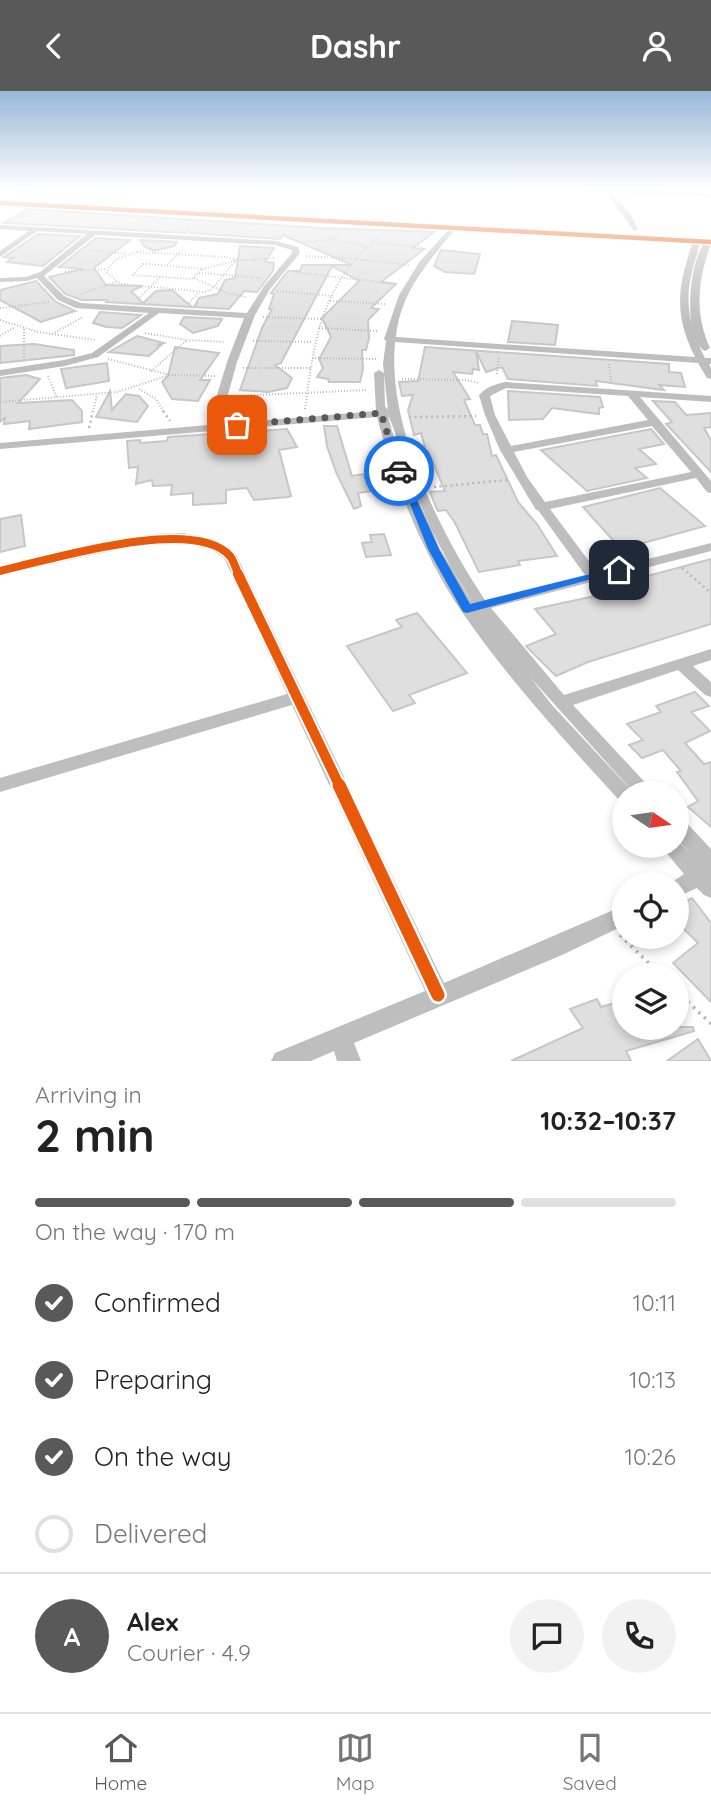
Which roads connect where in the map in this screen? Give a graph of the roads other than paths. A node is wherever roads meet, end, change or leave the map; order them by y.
1 (29, 234) edge
2 (91, 234) edge
3 (132, 234) edge
4 (441, 234) edge
5 (443, 234) edge
6 (631, 234) edge
7 (663, 234) edge
8 (705, 242) edge
9 (0, 255) edge
10 (43, 274) junction
11 (0, 280) edge
12 (157, 311) junction
13 (250, 316) junction
14 (387, 335) junction
15 (708, 360) edge
16 (0, 373) edge
17 (711, 376) edge
18 (384, 384) junction
19 (631, 393) junction
20 (711, 398) edge
21 (388, 411) junction
22 (654, 422) junction
23 (214, 424) junction
24 (0, 439) edge
25 (0, 446) edge
26 (506, 450) junction
27 (699, 474) junction
28 (711, 489) edge
29 (540, 506) junction
30 (711, 547) edge
31 (0, 571) edge
32 (594, 577) junction
33 (482, 605) junction
34 (467, 609) junction
35 (711, 654) edge
36 (681, 664) junction
37 (711, 691) edge
38 (297, 697) junction
39 (562, 702) junction
40 (612, 781) edge
41 (635, 781) edge
42 (0, 785) edge
43 (690, 846) edge
44 (687, 858) edge
45 (708, 874) edge
46 (689, 883) edge
47 (612, 921) edge
48 (438, 995) junction
49 (340, 1038) junction
50 (283, 1061) edge
51 (349, 1061) edge

1 - 9 street
2 - 10 street
3 - 13 street
4 - 14 street
5 - 14 street
6 - 8 street
7 - 8 street
8 - 15 street
10 - 11 street
10 - 12 street
12 - 13 street
12 - 16 street
13 - 23 street
14 - 15 street
14 - 18 street
14 - 18 street
15 - 17 street
18 - 21 street
19 - 20 street
19 - 22 street
19 - 26 street
21 - 23 street
21 - 23 street
21 - 33 street
21 - 34 street
22 - 26 street
22 - 27 street
23 - 24 street
23 - 25 street
26 - 29 street
27 - 28 street
27 - 29 street
29 - 32 street
30 - 32 street
31 - 38 street
32 - 33 street
33 - 34 street
33 - 39 street
34 - 40 street
35 - 36 street
36 - 37 street
36 - 39 street
38 - 42 street
38 - 48 street
39 - 41 street
43 - 45 street
44 - 45 street
45 - 46 street
47 - 48 street
48 - 49 street
49 - 50 street
49 - 51 street

